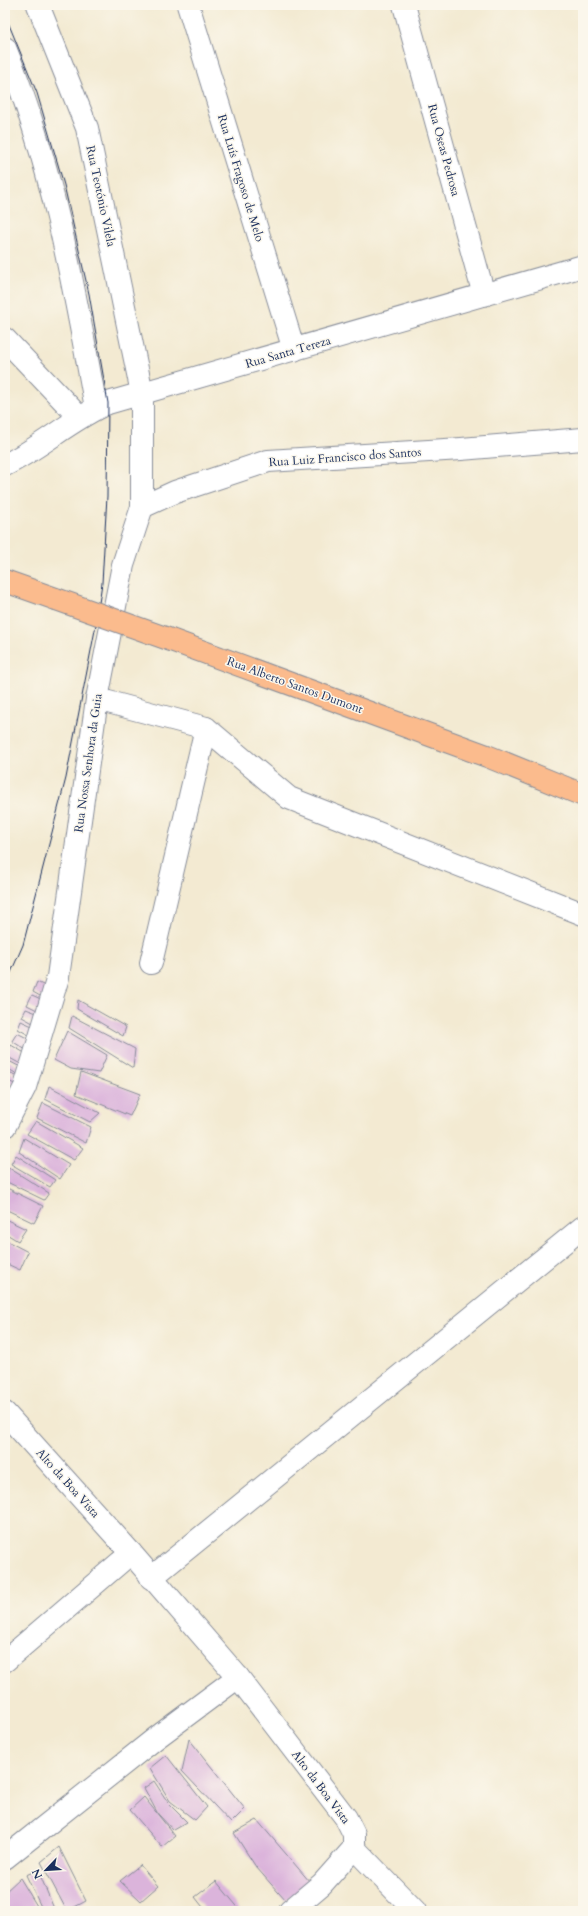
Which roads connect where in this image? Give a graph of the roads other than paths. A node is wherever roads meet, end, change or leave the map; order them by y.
1 (38, 5) edge
2 (188, 5) edge
3 (404, 5) edge
4 (5, 48) edge
5 (583, 266) edge
6 (484, 295) junction
7 (5, 340) edge
8 (294, 350) junction
9 (142, 393) junction
10 (88, 412) junction
11 (583, 439) edge
12 (5, 465) edge
13 (142, 507) junction
14 (5, 581) edge
15 (97, 699) junction
16 (206, 728) junction
17 (583, 795) edge
18 (583, 914) edge
19 (151, 963) dead end
20 (5, 1126) edge
21 (583, 1227) edge
22 (5, 1413) edge
23 (131, 1553) junction
24 (152, 1578) junction
25 (5, 1661) edge
26 (238, 1677) junction
27 (354, 1848) junction
28 (5, 1858) edge
29 (290, 1911) edge
30 (415, 1911) edge

1 - 9 street, Rua Teotónio Vilela
2 - 8 street, Rua Luís Fragoso de Melo
3 - 6 street, Rua Oseas Pedrosa
4 - 10 street
5 - 6 street, Rua Santa Tereza
6 - 8 street, Rua Santa Tereza
7 - 10 street
8 - 9 street, Rua Santa Tereza
9 - 10 street, Rua Santa Tereza
9 - 13 street, Rua Nossa Senhora da Guia
10 - 12 street, Rua Santa Tereza
11 - 13 street, Rua Luiz Francisco dos Santos
13 - 15 street, Rua Nossa Senhora da Guia
14 - 17 main road, Rua Alberto Santos Dumont, bridge
15 - 16 street
15 - 20 street, Rua Nossa Senhora da Guia
16 - 18 street
16 - 19 street
21 - 24 street
22 - 23 street, Alto da Boa Vista
23 - 24 street, Alto da Boa Vista
23 - 25 street
24 - 26 street, Alto da Boa Vista
26 - 27 street, Alto da Boa Vista
26 - 28 street
27 - 29 street
27 - 30 street

